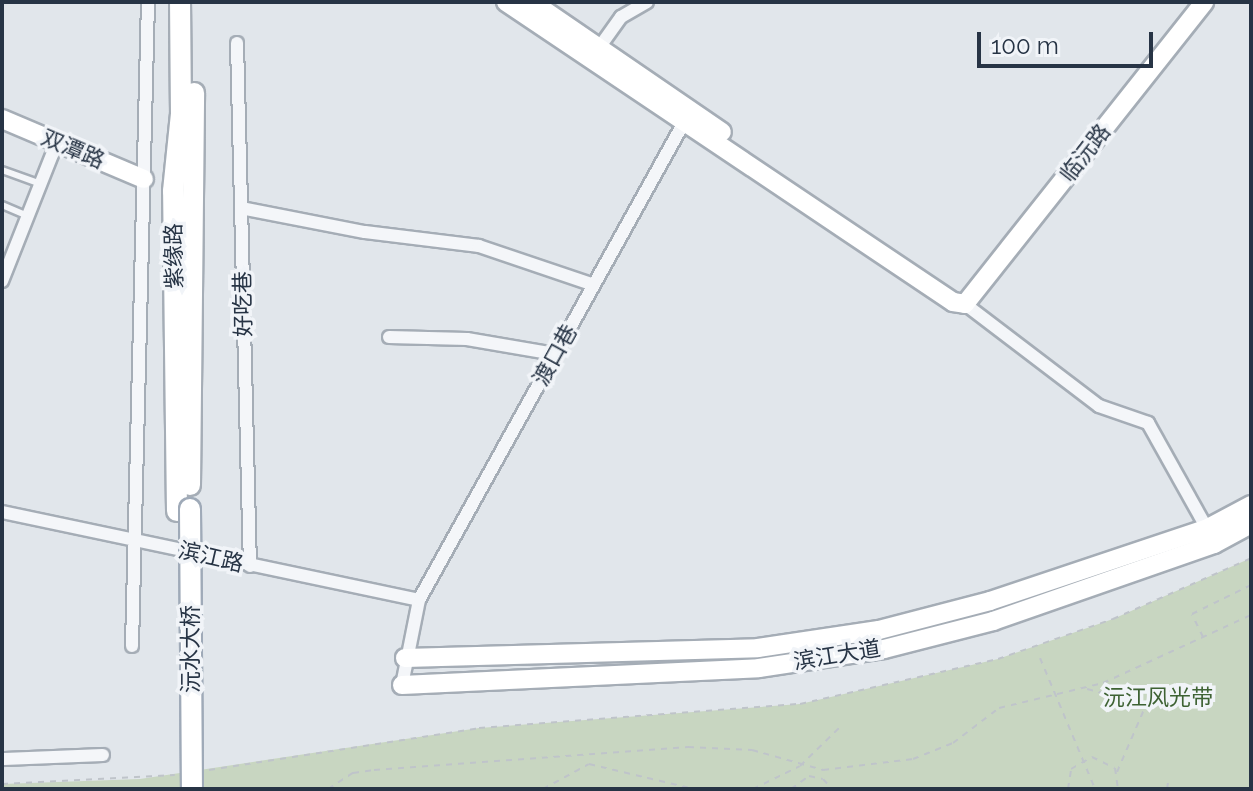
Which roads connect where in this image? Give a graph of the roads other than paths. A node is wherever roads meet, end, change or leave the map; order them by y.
1 (148, 2) edge
2 (180, 2) edge
3 (194, 2) edge
4 (506, 2) edge
5 (532, 2) edge
6 (647, 2) edge
7 (1204, 2) edge
8 (237, 43) dead end
9 (595, 53) junction
10 (687, 116) junction
11 (2, 119) edge
12 (57, 142) junction
13 (2, 170) edge
14 (144, 179) junction
15 (41, 184) junction
16 (2, 205) edge
17 (241, 208) junction
18 (28, 216) junction
19 (2, 281) edge
20 (594, 285) junction
21 (965, 304) junction
22 (389, 337) dead end
23 (555, 354) junction
24 (1251, 505) edge
25 (184, 510) junction
26 (2, 512) edge
27 (1251, 524) edge
28 (1211, 536) junction
29 (137, 539) junction
30 (250, 566) junction
31 (419, 600) junction
32 (132, 646) dead end
33 (405, 658) junction
34 (402, 685) joint
35 (103, 755) dead end
36 (2, 759) edge
37 (186, 784) edge

1 - 14 street
2 - 25 main road, 紫缘路
3 - 25 main road, 紫缘路
4 - 9 street
5 - 9 street
6 - 9 street
7 - 21 street, 临沅路
8 - 17 street, 好吃巷
9 - 10 street
10 - 20 street, 渡口巷
10 - 21 street
11 - 12 street, 双潭路
12 - 14 street, 双潭路
12 - 15 street
13 - 15 lane
14 - 29 street
15 - 18 street
16 - 18 lane
17 - 20 street
17 - 30 street, 好吃巷
18 - 19 street
20 - 23 street, 渡口巷
21 - 28 street
22 - 23 street
23 - 31 street, 渡口巷
24 - 28 street, 滨江大道
25 - 37 main road, 沅水大桥, bridge
26 - 29 street, 滨江路
27 - 28 street, 滨江大道
28 - 33 street, 滨江大道
28 - 34 street, 滨江大道
29 - 30 street, 滨江路
29 - 32 street
30 - 31 street, 滨江路
31 - 33 street, 渡口巷
33 - 34 street, 渡口巷
35 - 36 street

